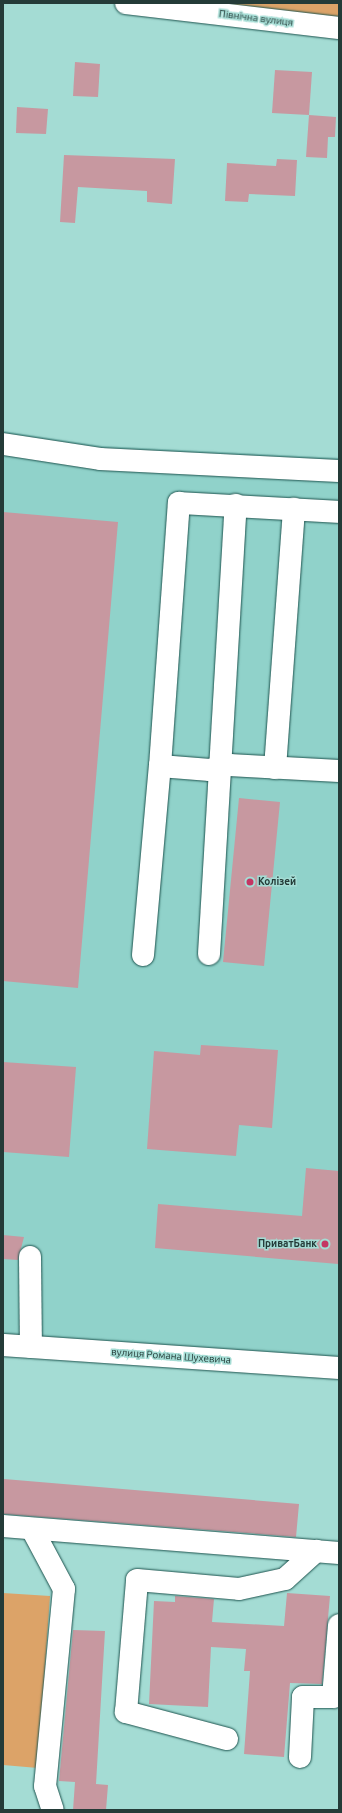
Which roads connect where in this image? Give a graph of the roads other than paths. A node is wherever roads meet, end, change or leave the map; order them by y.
1 (126, 3) edge
2 (339, 28) edge
3 (3, 444) edge
4 (339, 471) edge
5 (236, 505) junction
6 (294, 509) junction
7 (339, 512) edge
8 (160, 766) junction
9 (221, 767) junction
10 (275, 768) junction
11 (339, 771) edge
12 (210, 954) dead end
13 (143, 955) dead end
14 (30, 1257) dead end
15 (3, 1345) edge
16 (32, 1347) junction
17 (339, 1368) edge
18 (3, 1526) edge
19 (32, 1529) junction
20 (316, 1551) junction
21 (339, 1553) edge
22 (339, 1625) edge
23 (227, 1739) dead end
24 (300, 1757) dead end
25 (53, 1810) edge

1 - 2 main road, Північна вулиця
3 - 4 main road
5 - 6 main road
5 - 8 main road
5 - 9 main road
6 - 7 main road
6 - 10 main road
8 - 9 main road
8 - 13 main road
9 - 10 main road
9 - 12 main road
10 - 11 main road
14 - 16 main road
15 - 16 main road, вулиця Романа Шухевича
16 - 17 main road, вулиця Романа Шухевича
18 - 19 main road
19 - 20 main road
19 - 25 main road
20 - 21 main road
20 - 23 main road
22 - 24 main road

